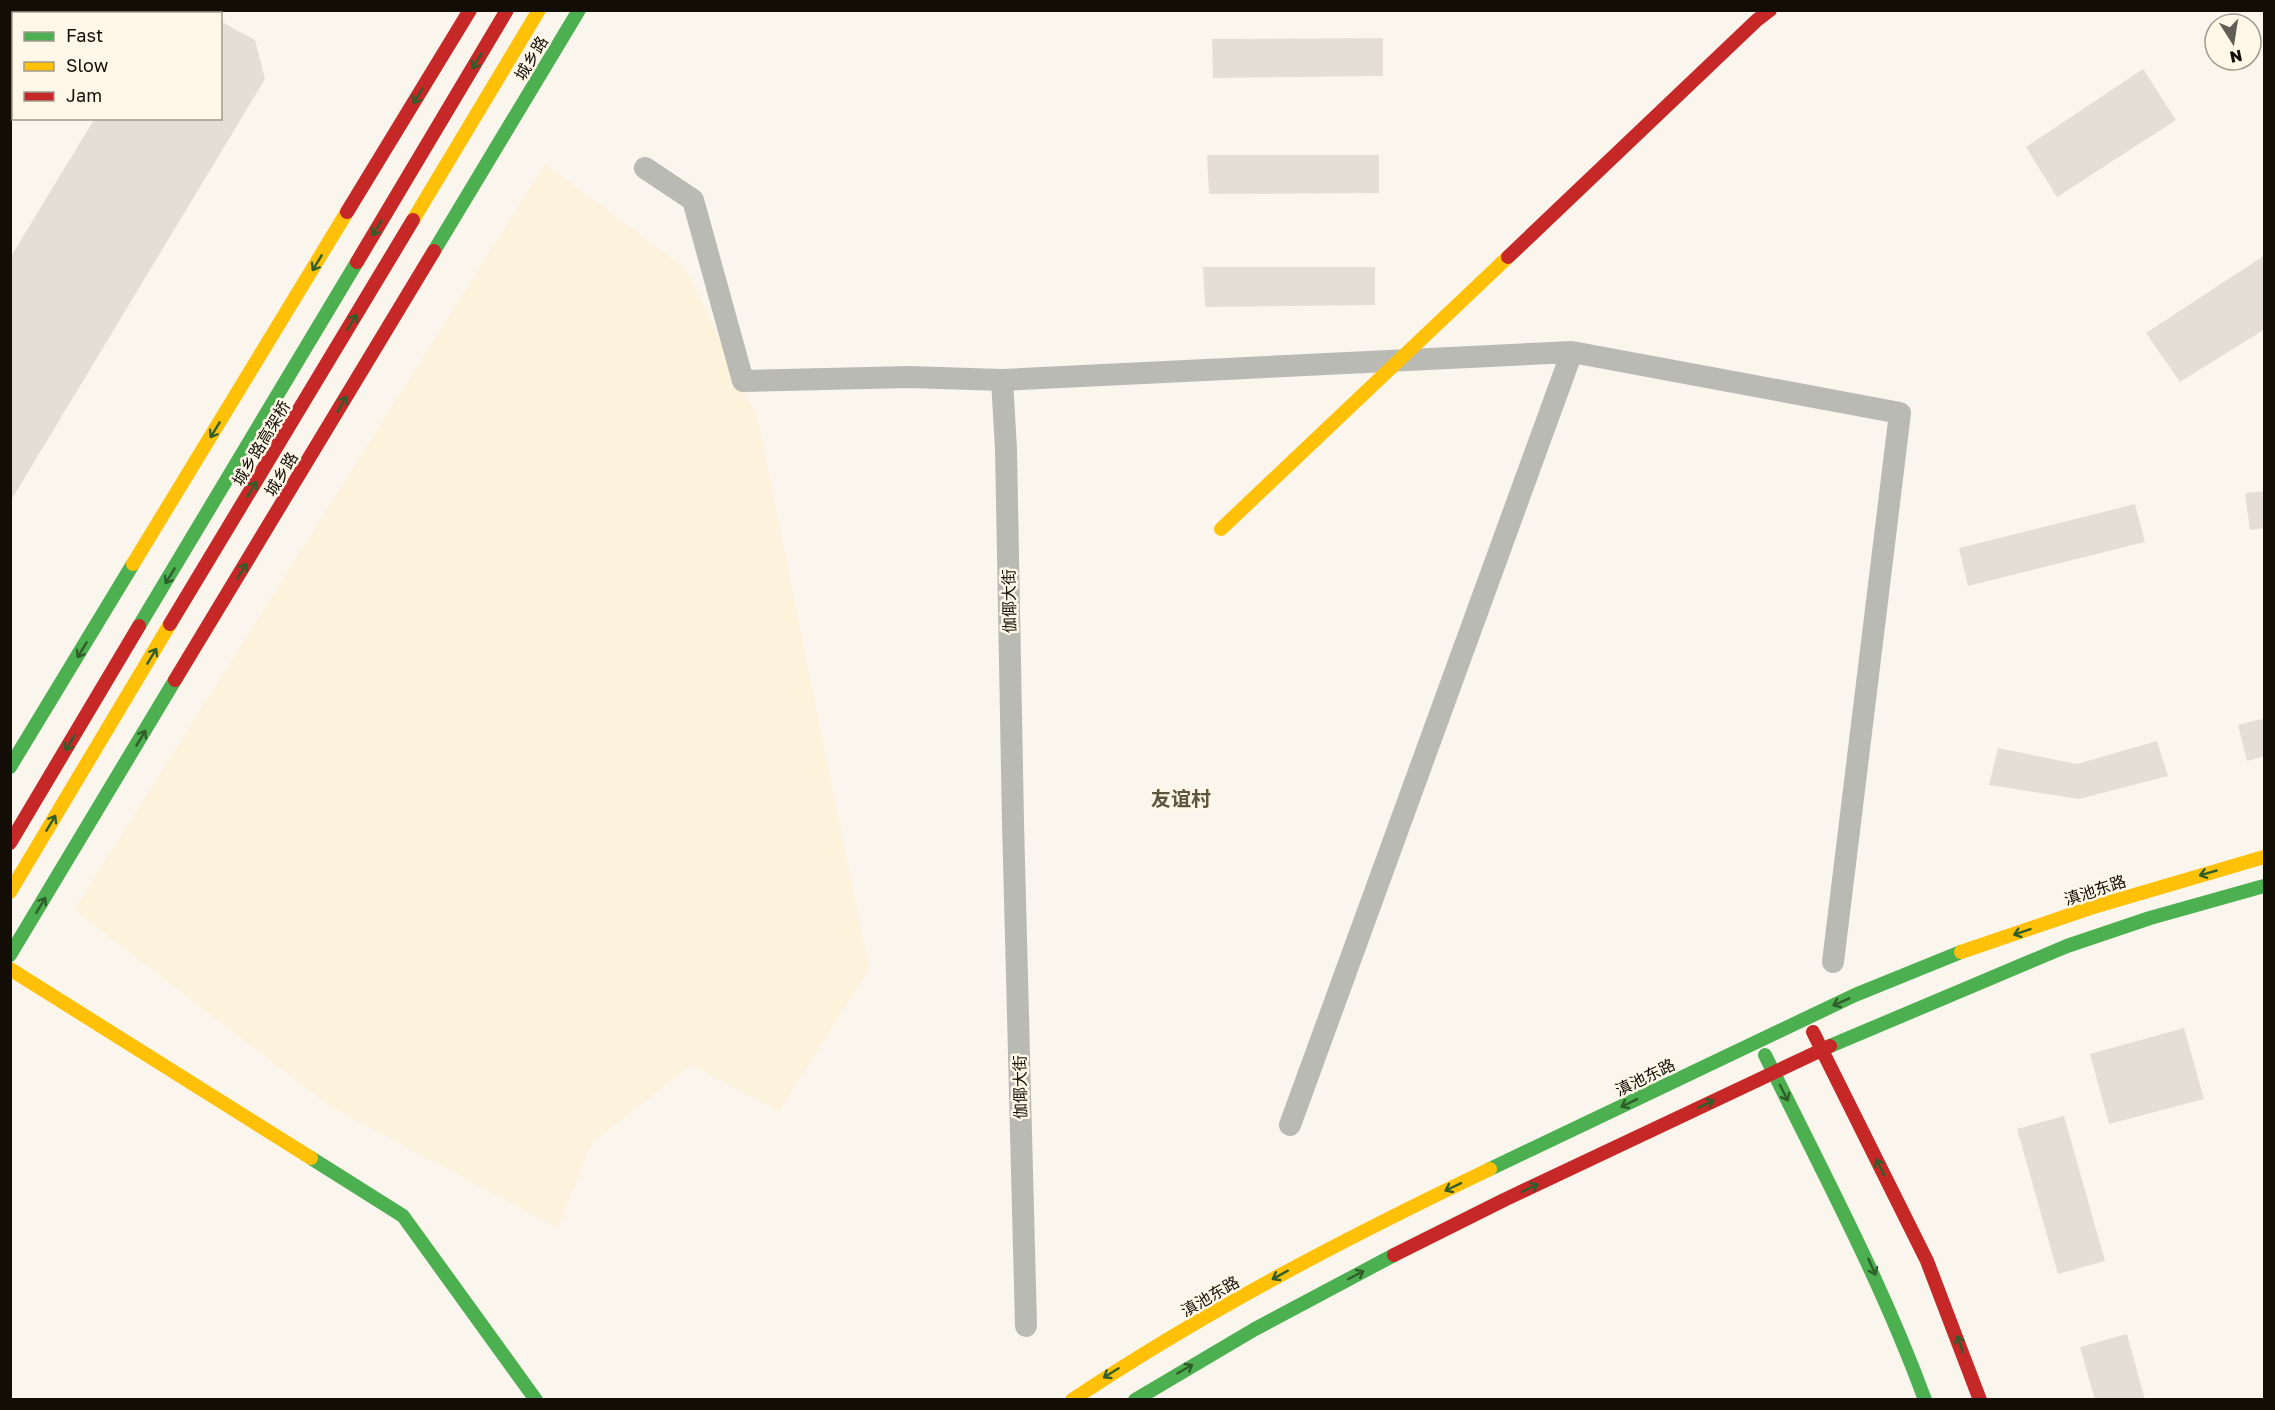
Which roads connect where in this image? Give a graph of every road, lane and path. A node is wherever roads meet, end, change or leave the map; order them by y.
1 (470, 10) edge
2 (507, 10) edge
3 (539, 10) edge
4 (579, 10) edge
5 (1770, 10) edge
6 (645, 168) dead end
7 (1572, 352) junction
8 (1002, 380) junction
9 (1221, 529) dead end
10 (10, 767) edge
11 (10, 843) edge
12 (2265, 857) edge
13 (2265, 886) edge
14 (10, 892) edge
15 (10, 955) edge
16 (1833, 962) dead end
17 (10, 969) edge
18 (1806, 1018) junction
19 (1758, 1041) junction
20 (1823, 1049) junction
21 (1773, 1072) junction
22 (1290, 1125) dead end
23 (1026, 1326) dead end
24 (536, 1400) edge
25 (1072, 1400) edge
26 (1135, 1400) edge
27 (1925, 1400) edge
28 (1980, 1400) edge

1 -> 10 main road
2 -> 11 main road, 城乡路高架桥
14 -> 3 main road, 城乡路高架桥
15 -> 4 main road, 城乡路
5 - 9 main road
6 - 8 street
7 - 8 street
7 - 16 street
7 - 22 street
8 - 23 street, 伽倻大街
12 -> 18 main road, 滇池东路
13 - 20 main road
17 - 24 main road
18 - 19 main road, 滇池东路
18 - 20 main road
19 - 21 main road
19 -> 25 main road, 滇池东路
20 - 21 main road
28 -> 20 main road
26 -> 21 main road
21 -> 27 main road

